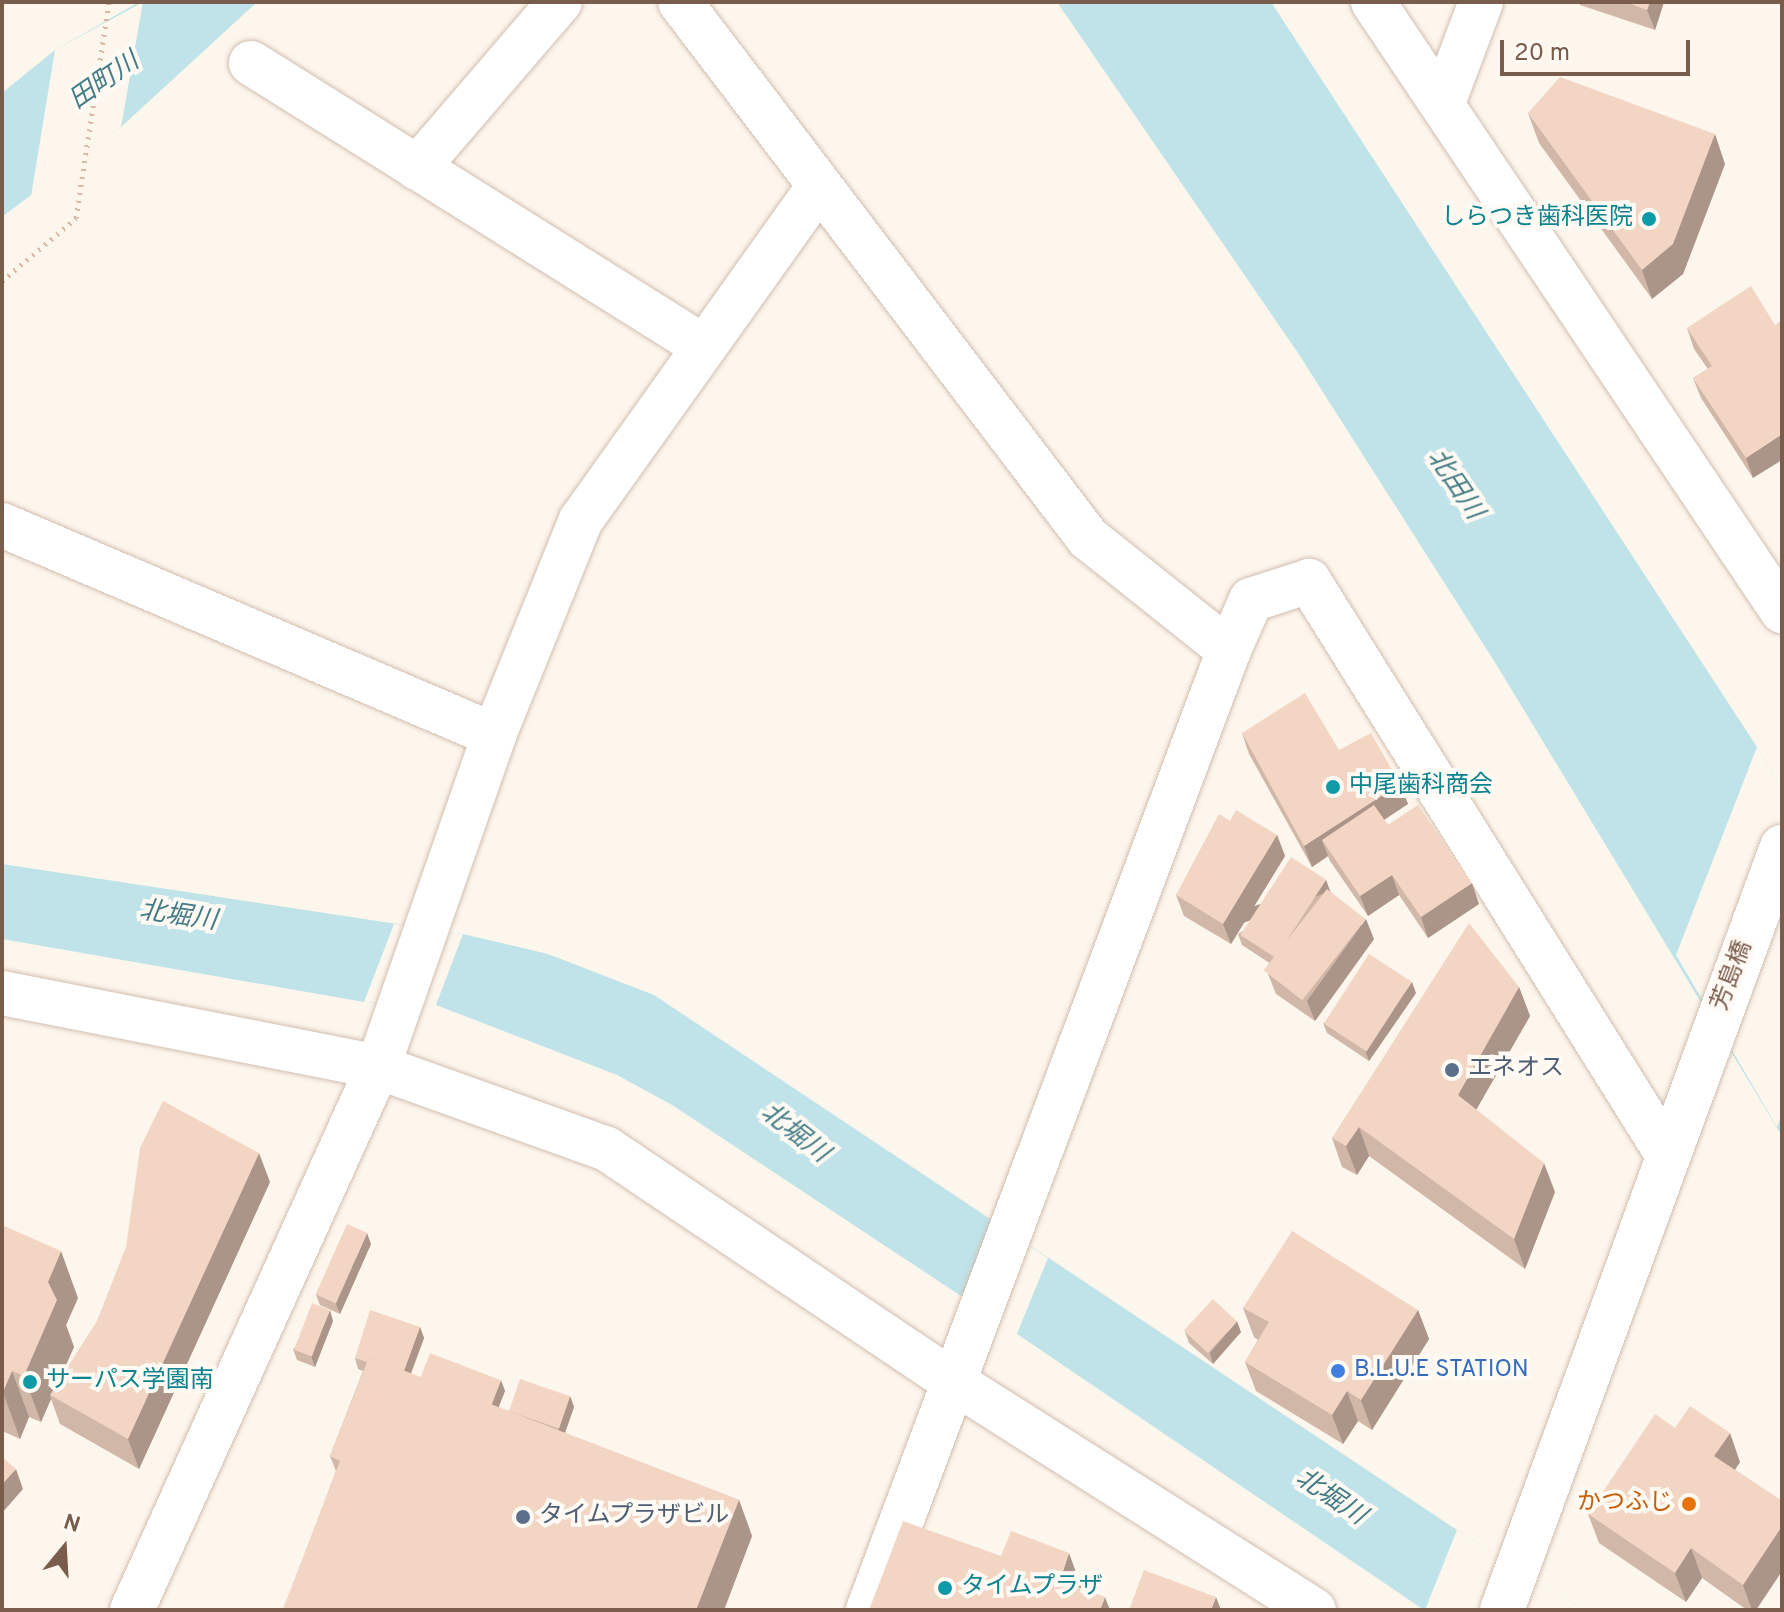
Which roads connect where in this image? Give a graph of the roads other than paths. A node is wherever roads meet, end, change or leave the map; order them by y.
1 (560, 2) edge
2 (680, 2) edge
3 (1373, 2) edge
4 (1481, 2) edge
5 (251, 63) dead end
6 (1443, 103) junction
7 (417, 168) junction
8 (819, 186) junction
9 (704, 347) junction
10 (2, 525) edge
11 (1782, 611) edge
12 (1229, 650) junction
13 (494, 735) junction
14 (1782, 847) edge
15 (2, 993) edge
16 (378, 1067) junction
17 (1667, 1154) junction
18 (951, 1380) junction
19 (132, 1610) edge
20 (868, 1610) edge
21 (1314, 1610) edge
22 (1502, 1610) edge

1 - 7 street
2 - 8 street
3 - 6 street
4 - 6 street
5 - 7 street
6 - 11 street
7 - 9 street
8 - 9 street
8 - 12 street
9 - 13 street
10 - 13 street
12 - 17 street
12 - 18 street
13 - 16 street
14 - 17 street, 芳島橋
15 - 16 street
16 - 18 street
16 - 19 street
17 - 22 street, 芳島橋
18 - 20 street
18 - 21 street

